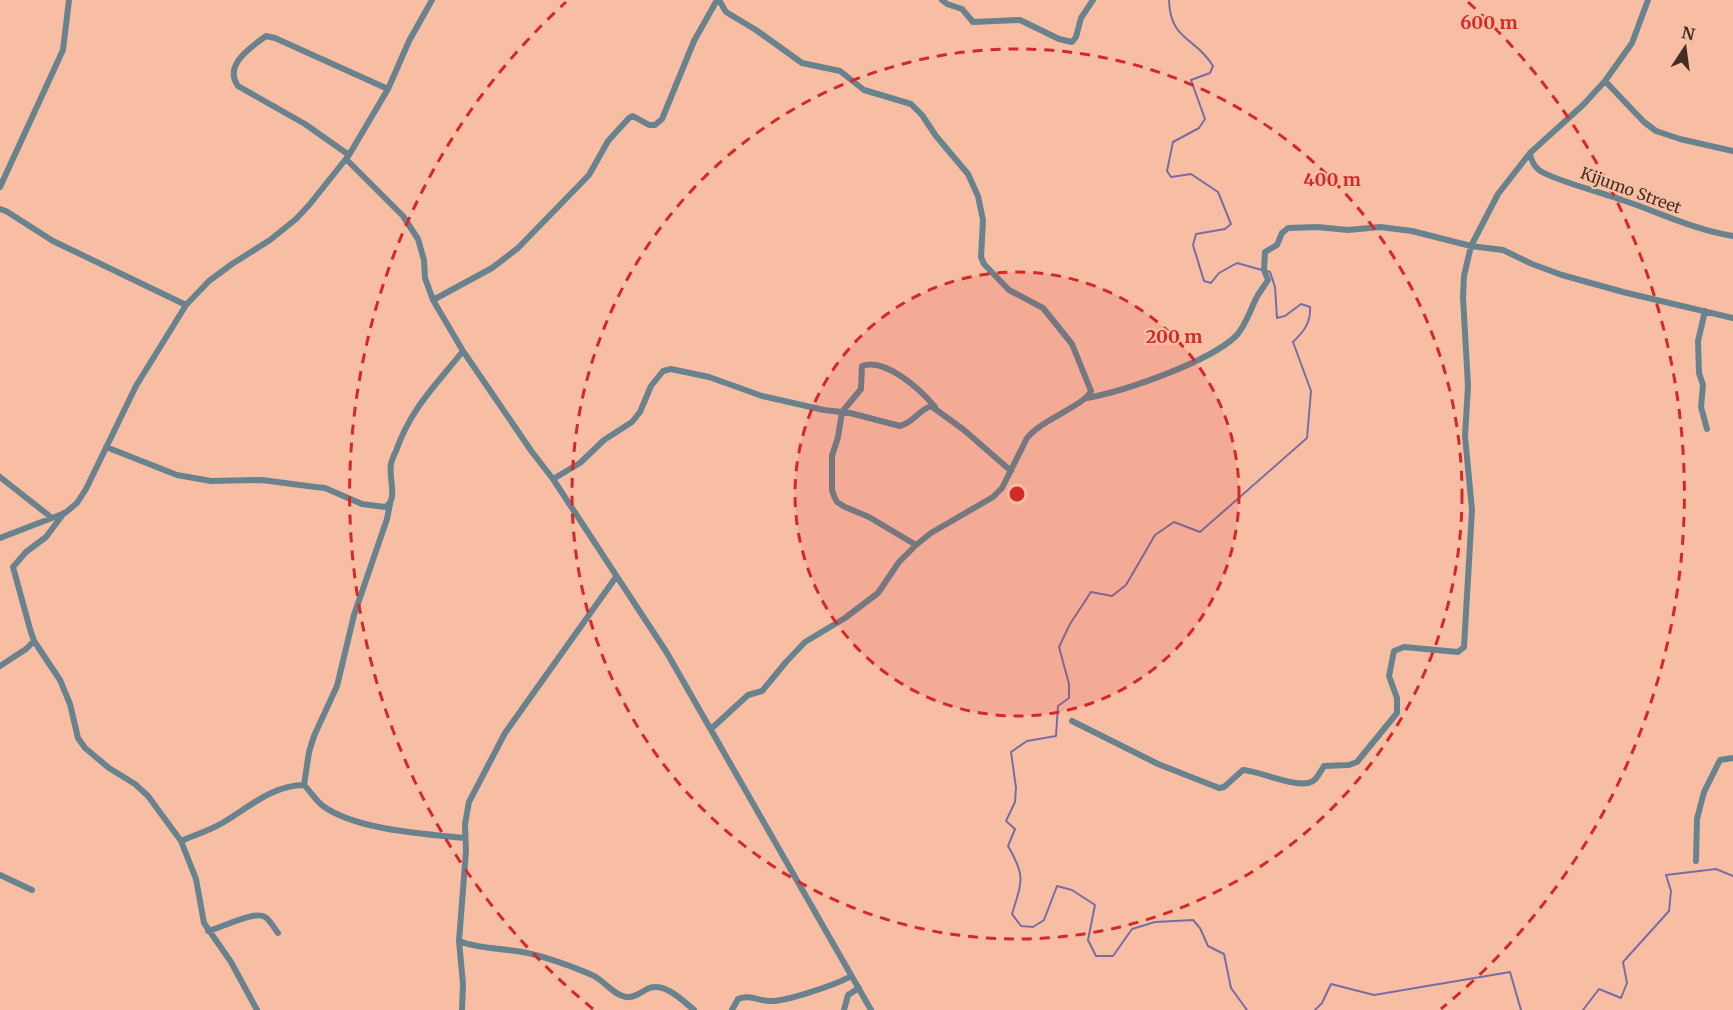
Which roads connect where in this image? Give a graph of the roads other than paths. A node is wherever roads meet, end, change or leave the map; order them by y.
1 (69, 0) edge
2 (432, 0) edge
3 (718, 0) edge
4 (942, 0) edge
5 (1094, 0) edge
6 (1648, 0) edge
7 (1605, 81) junction
8 (388, 89) junction
9 (1733, 151) edge
10 (1530, 153) junction
11 (347, 157) junction
12 (0, 187) edge
13 (0, 208) edge
14 (1733, 236) edge
15 (1471, 246) junction
16 (433, 300) junction
17 (186, 304) junction
18 (1705, 311) junction
19 (1733, 318) edge
20 (463, 351) junction
21 (1087, 398) junction
22 (935, 407) junction
23 (842, 412) junction
24 (1707, 429) dead end
25 (106, 447) junction
26 (1011, 471) junction
27 (0, 477) edge
28 (554, 479) junction
29 (390, 504) junction
30 (65, 513) junction
31 (52, 518) junction
32 (0, 538) edge
33 (916, 545) junction
34 (616, 577) junction
35 (34, 640) junction
36 (0, 666) edge
37 (1072, 720) dead end
38 (711, 729) junction
39 (1733, 758) edge
40 (304, 785) junction
41 (465, 838) junction
42 (181, 841) junction
43 (1696, 861) dead end
44 (0, 875) edge
45 (32, 890) dead end
46 (208, 931) junction
47 (278, 933) dead end
48 (459, 941) junction
49 (851, 976) junction
50 (859, 988) junction
51 (257, 1010) edge
52 (462, 1010) edge
53 (694, 1010) edge
54 (732, 1010) edge
55 (844, 1010) edge
56 (871, 1010) edge

1 - 12 street
2 - 8 street
3 - 16 street
3 - 21 street
4 - 5 street
6 - 7 street
7 - 9 street
7 - 10 street
8 - 11 street
8 - 11 street
10 - 14 street, Kijumo Street
10 - 15 street
11 - 16 street
11 - 17 street
13 - 17 street
15 - 18 street
15 - 21 street
15 - 37 street
16 - 20 street
17 - 25 street
18 - 19 street
18 - 24 street
20 - 28 street
20 - 29 street
21 - 26 street
22 - 23 street
22 - 23 street
22 - 26 street
23 - 28 street
23 - 33 street
25 - 29 street
25 - 30 street
26 - 33 street
27 - 31 street
28 - 34 street
29 - 40 street
30 - 31 street
30 - 35 street
31 - 32 street
33 - 38 street
34 - 38 street
34 - 41 street
35 - 36 street
35 - 42 street
38 - 49 street
39 - 43 street
40 - 41 street
40 - 42 street
41 - 48 street
42 - 46 street
44 - 45 street
46 - 47 street
46 - 51 street
48 - 52 street
48 - 53 street
49 - 50 street
49 - 54 street
50 - 55 street
50 - 56 street

